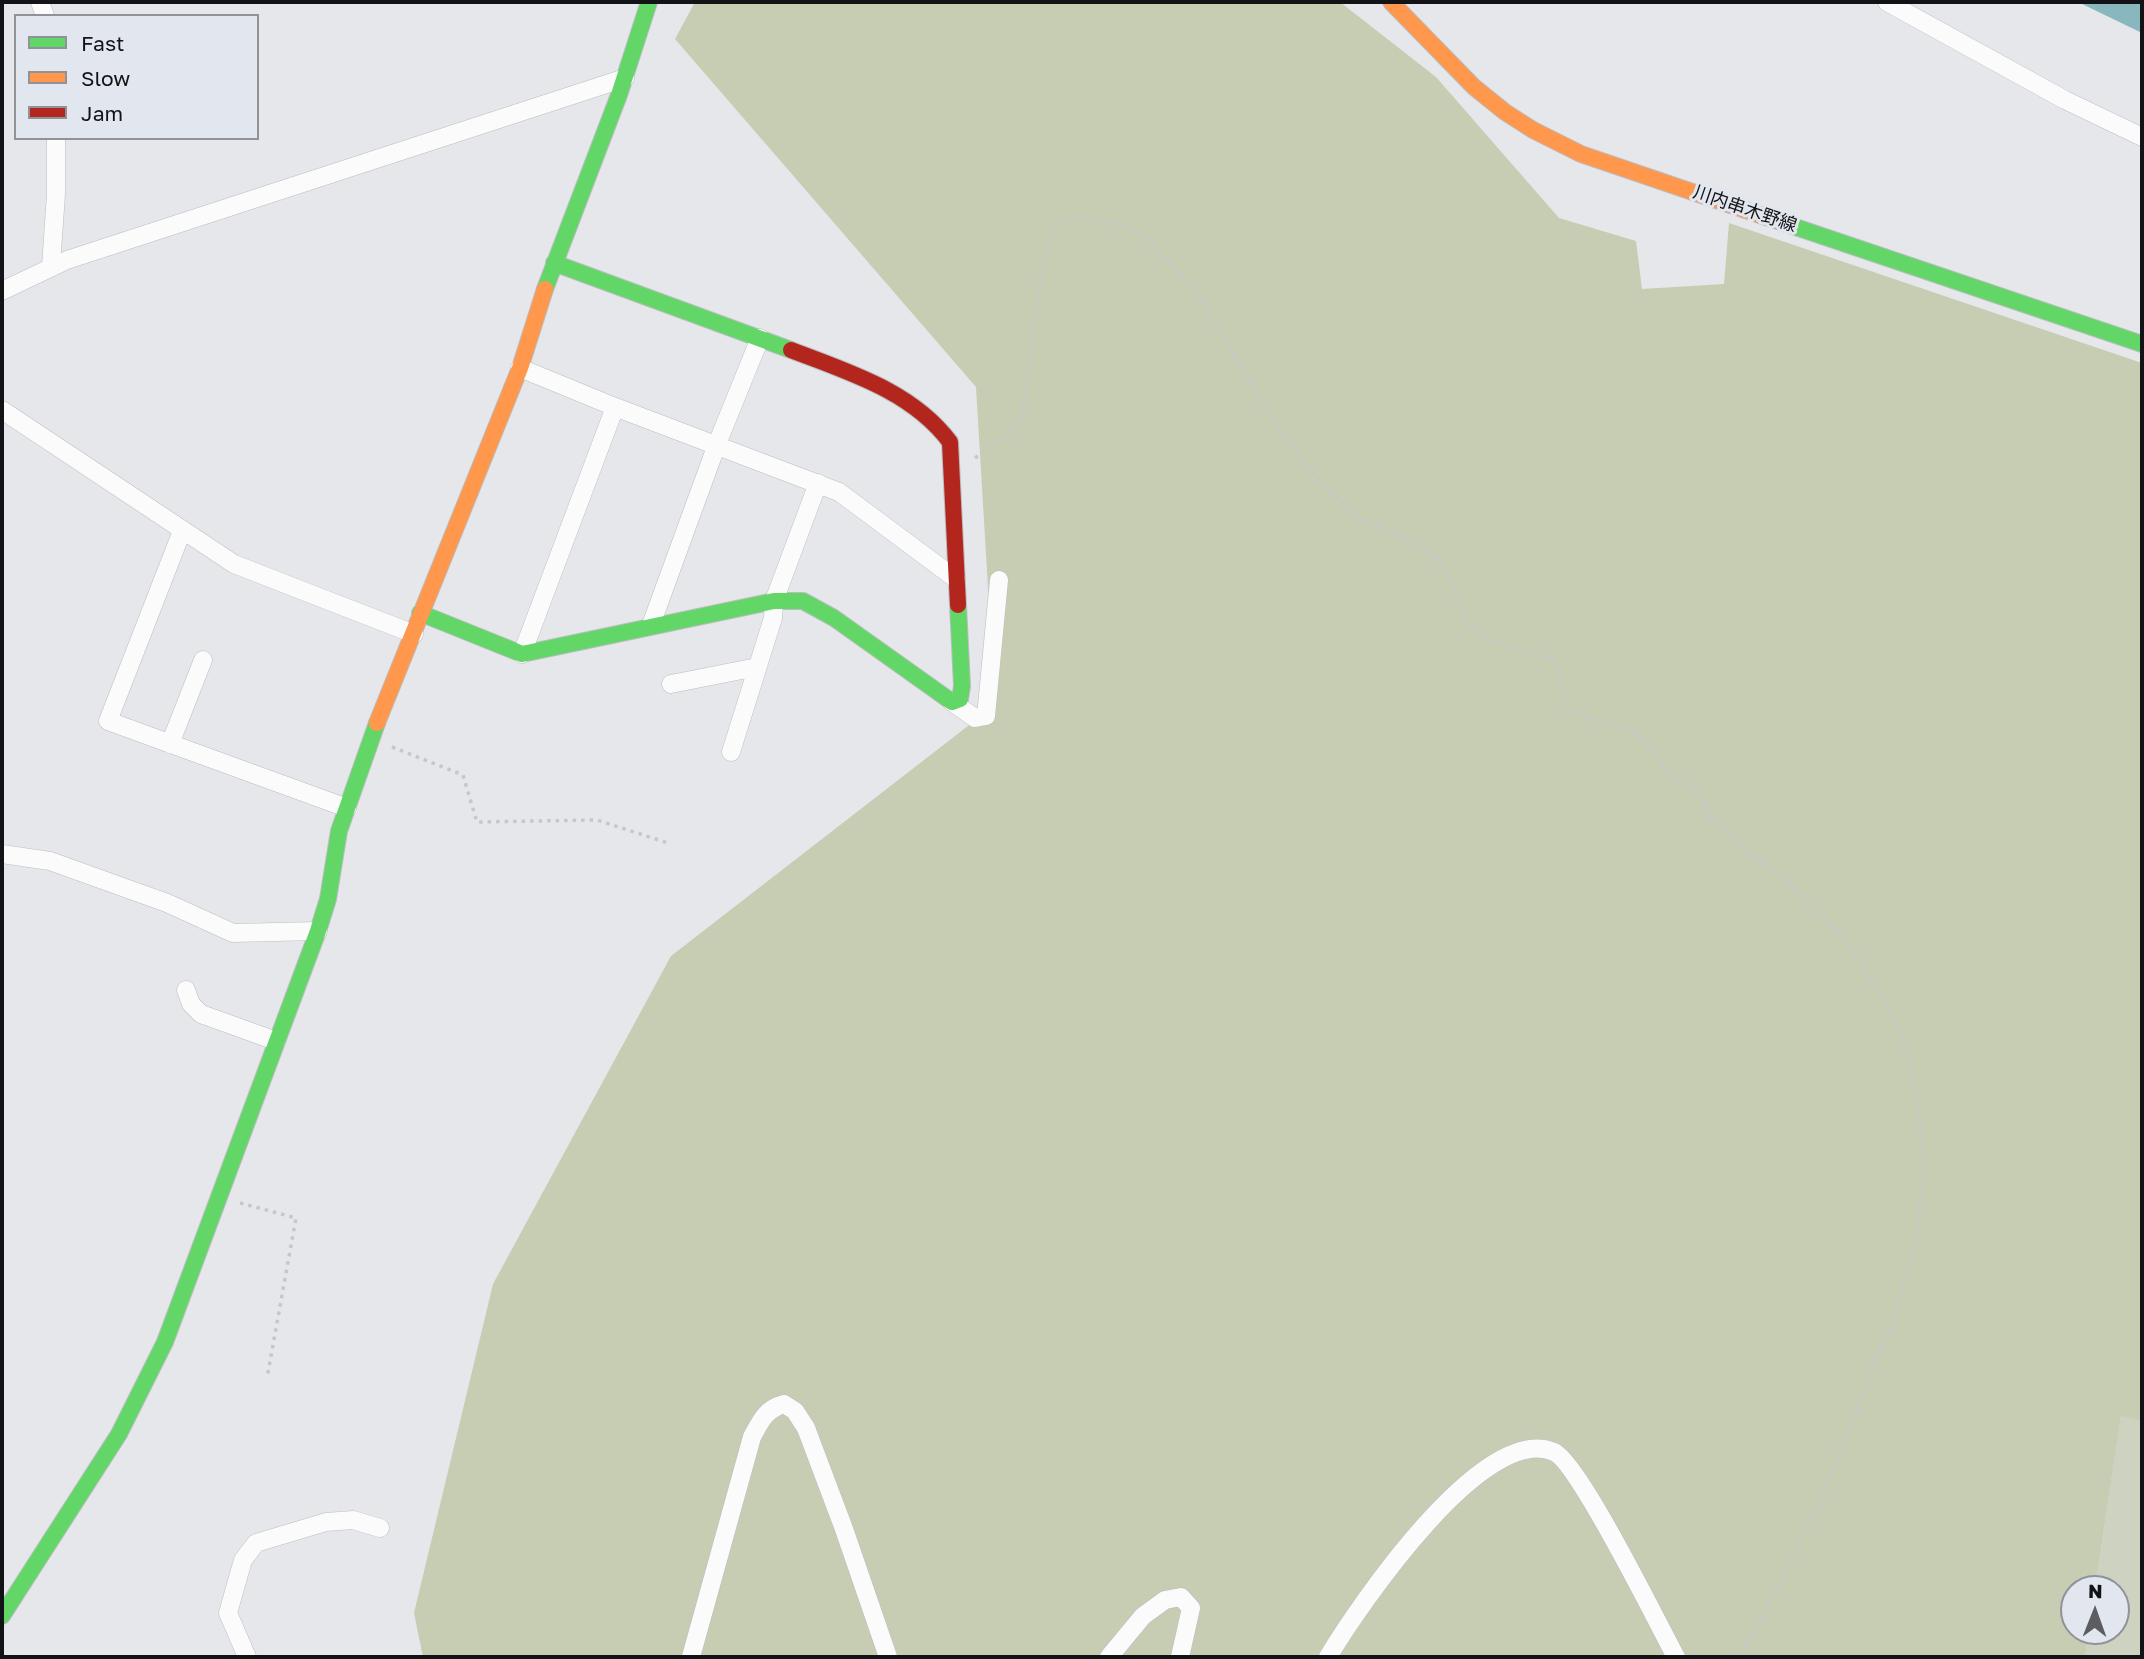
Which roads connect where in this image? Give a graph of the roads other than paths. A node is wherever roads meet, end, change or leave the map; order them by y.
1 (649, 2) edge
2 (1391, 2) edge
3 (1887, 2) edge
4 (625, 78) junction
5 (2142, 137) edge
6 (56, 140) edge
7 (554, 263) junction
8 (51, 265) junction
9 (2, 291) edge
10 (761, 338) junction
11 (2142, 344) edge
12 (520, 368) junction
13 (615, 407) junction
14 (2, 410) edge
15 (717, 444) junction
16 (818, 483) junction
17 (182, 531) junction
18 (956, 579) junction
19 (999, 580) dead end
20 (774, 601) junction
21 (420, 613) junction
22 (651, 625) junction
23 (414, 634) junction
24 (522, 654) junction
25 (203, 660) dead end
26 (757, 667) junction
27 (671, 684) dead end
28 (952, 702) junction
29 (170, 744) junction
30 (731, 752) dead end
31 (347, 808) junction
32 (2, 853) edge
33 (318, 931) junction
34 (186, 990) dead end
35 (276, 1041) junction
36 (380, 1528) dead end
37 (2, 1616) edge
38 (247, 1657) edge
39 (691, 1657) edge
40 (887, 1657) edge
41 (1109, 1657) edge
42 (1180, 1657) edge
43 (1328, 1657) edge
44 (1676, 1657) edge

1 - 4 street
2 - 11 street, 川内串木野線
3 - 5 street
4 - 7 street
4 - 8 street
6 - 8 street
7 - 10 street
7 - 12 street
8 - 9 street
10 - 15 street
10 - 18 street
12 - 13 street
12 - 21 street
13 - 15 street
13 - 24 street
14 - 17 street
15 - 16 street
15 - 22 street
16 - 18 street
16 - 20 street
17 - 23 street
17 - 29 street
18 - 28 street
19 - 28 street
20 - 22 street
20 - 26 street
20 - 28 street
21 - 23 street
21 - 24 street
22 - 24 street
23 - 31 street
25 - 29 street
26 - 27 street
26 - 30 street
29 - 31 street
31 - 33 street
32 - 33 street
33 - 35 street
34 - 35 street
35 - 37 street
36 - 38 street
39 - 40 street
41 - 42 street
43 - 44 street

